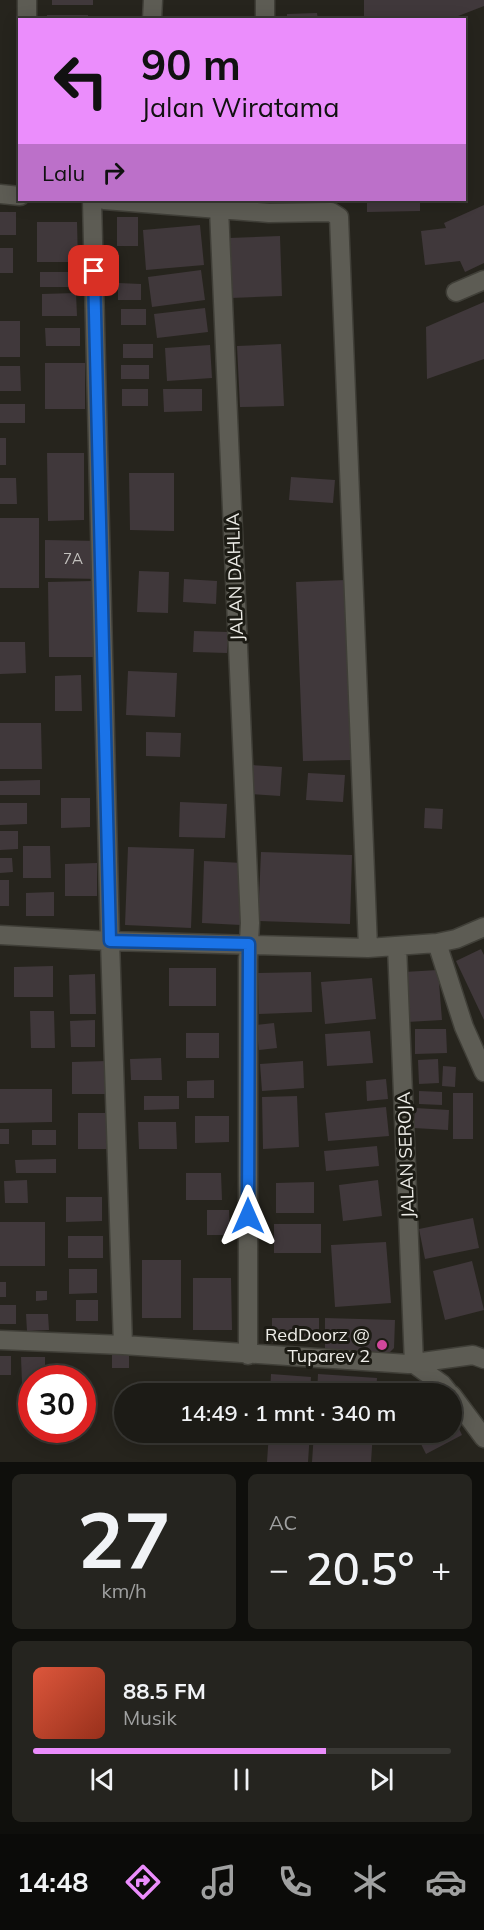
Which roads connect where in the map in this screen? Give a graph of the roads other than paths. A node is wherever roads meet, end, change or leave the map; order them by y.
1 (27, 0) edge
2 (153, 0) edge
3 (265, 0) edge
4 (27, 18) edge
5 (152, 18) edge
6 (265, 18) edge
7 (0, 194) edge
8 (18, 196) edge
9 (92, 201) edge
10 (126, 201) edge
11 (148, 202) edge
12 (268, 206) edge
13 (219, 209) junction
14 (484, 280) edge
15 (456, 292) dead end
16 (484, 927) edge
17 (0, 934) edge
18 (110, 941) junction
19 (437, 943) junction
20 (249, 944) junction
21 (397, 946) junction
22 (368, 948) junction
23 (484, 1072) edge
24 (0, 1340) edge
25 (123, 1345) junction
26 (248, 1355) junction
27 (484, 1359) edge
28 (414, 1364) junction
29 (441, 1383) edge
30 (462, 1409) edge
31 (484, 1438) edge

1 - 4 street
2 - 5 street
3 - 6 street
7 - 8 street
9 - 18 street
10 - 11 street
11 - 13 street
12 - 13 street
12 - 22 street
13 - 20 street, JALAN DAHLIA
14 - 15 street
16 - 19 street
17 - 18 street
18 - 20 street
18 - 25 street
19 - 21 street
19 - 23 street
20 - 22 street
20 - 26 street, JALAN DAHLIA
21 - 22 street
21 - 28 street, JALAN SEROJA
24 - 25 street
25 - 26 street
26 - 28 street
27 - 28 street
28 - 29 street
30 - 31 street

